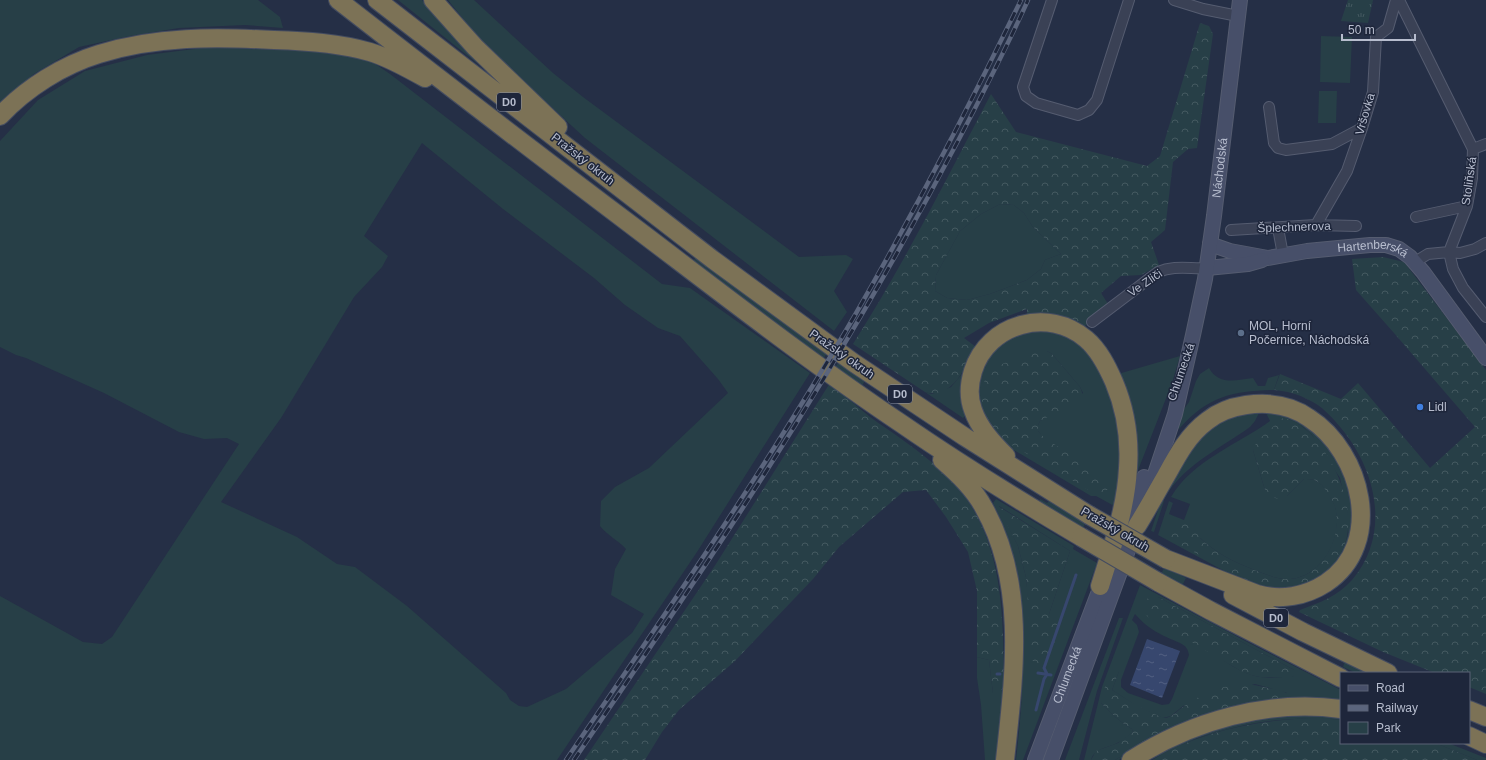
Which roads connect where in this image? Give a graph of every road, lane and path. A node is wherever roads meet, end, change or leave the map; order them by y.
1 (338, 0) edge
2 (377, 0) edge
3 (433, 0) edge
4 (1052, 0) edge
5 (1129, 0) edge
6 (1174, 0) edge
7 (1240, 0) edge
8 (1396, 0) edge
9 (1399, 0) edge
10 (1238, 16) junction
11 (1269, 107) dead end
12 (480, 111) junction
13 (0, 116) edge
14 (1362, 128) junction
15 (1486, 144) edge
16 (1473, 149) junction
17 (641, 203) junction
18 (1467, 206) junction
19 (1416, 217) dead end
20 (1316, 225) junction
21 (1356, 226) dead end
22 (1278, 228) junction
23 (1231, 230) dead end
24 (1486, 243) edge
25 (1210, 244) junction
26 (1449, 252) junction
27 (1283, 255) junction
28 (1268, 258) junction
29 (1415, 262) junction
30 (1207, 268) junction
31 (1486, 317) edge
32 (1092, 322) dead end
33 (1193, 335) junction
34 (1486, 358) edge
35 (903, 425) junction
36 (1021, 473) junction
37 (1137, 526) junction
38 (1166, 559) junction
39 (1100, 586) junction
40 (1386, 672) edge
41 (1340, 677) edge
42 (1340, 709) edge
43 (1470, 710) edge
44 (1486, 718) edge
45 (1470, 736) edge
46 (1470, 740) edge
47 (1486, 744) edge
48 (1005, 760) edge
49 (1035, 760) edge
50 (1051, 760) edge
51 (1131, 760) edge

1 - 12 highway, Pražský okruh / D0
2 - 17 highway, Pražský okruh / D0
3 - 17 highway
4 - 5 street
6 - 10 street
7 - 10 main road, Náchodská
8 - 14 street, Vršovka
9 - 16 street, Stoliňská
10 - 25 main road, Náchodská
11 - 14 street
12 - 13 highway
12 - 35 highway, Pražský okruh / D0
14 - 20 street, Vršovka
15 - 16 street
16 - 18 street, Stoliňská
17 - 36 highway, Pražský okruh / D0
18 - 19 street
18 - 26 street, Stoliňská
20 - 21 street, Šplechnerova
20 - 22 street, Šplechnerova
22 - 23 street, Šplechnerova
22 - 27 street
24 - 26 street
25 - 28 main road, Hartenberská
25 - 30 main road, Náchodská
26 - 29 street
26 - 31 street
27 - 28 main road, Hartenberská
27 - 29 main road, Hartenberská
28 - 30 main road
29 - 34 main road, Hartenberská
30 - 32 street, Ve Zliči
30 - 33 main road, Náchodská
33 - 37 main road, Chlumecká
33 - 39 main road, Chlumecká
35 - 41 highway, Pražský okruh / D0, bridge
35 - 48 highway
36 - 38 highway, Pražský okruh / D0, bridge
36 - 39 highway
37 - 38 highway
37 - 50 main road, Chlumecká
38 - 40 highway, Pražský okruh / D0
39 - 49 main road, Chlumecká
42 - 51 highway
43 - 44 highway
45 - 47 highway
46 - 47 highway

